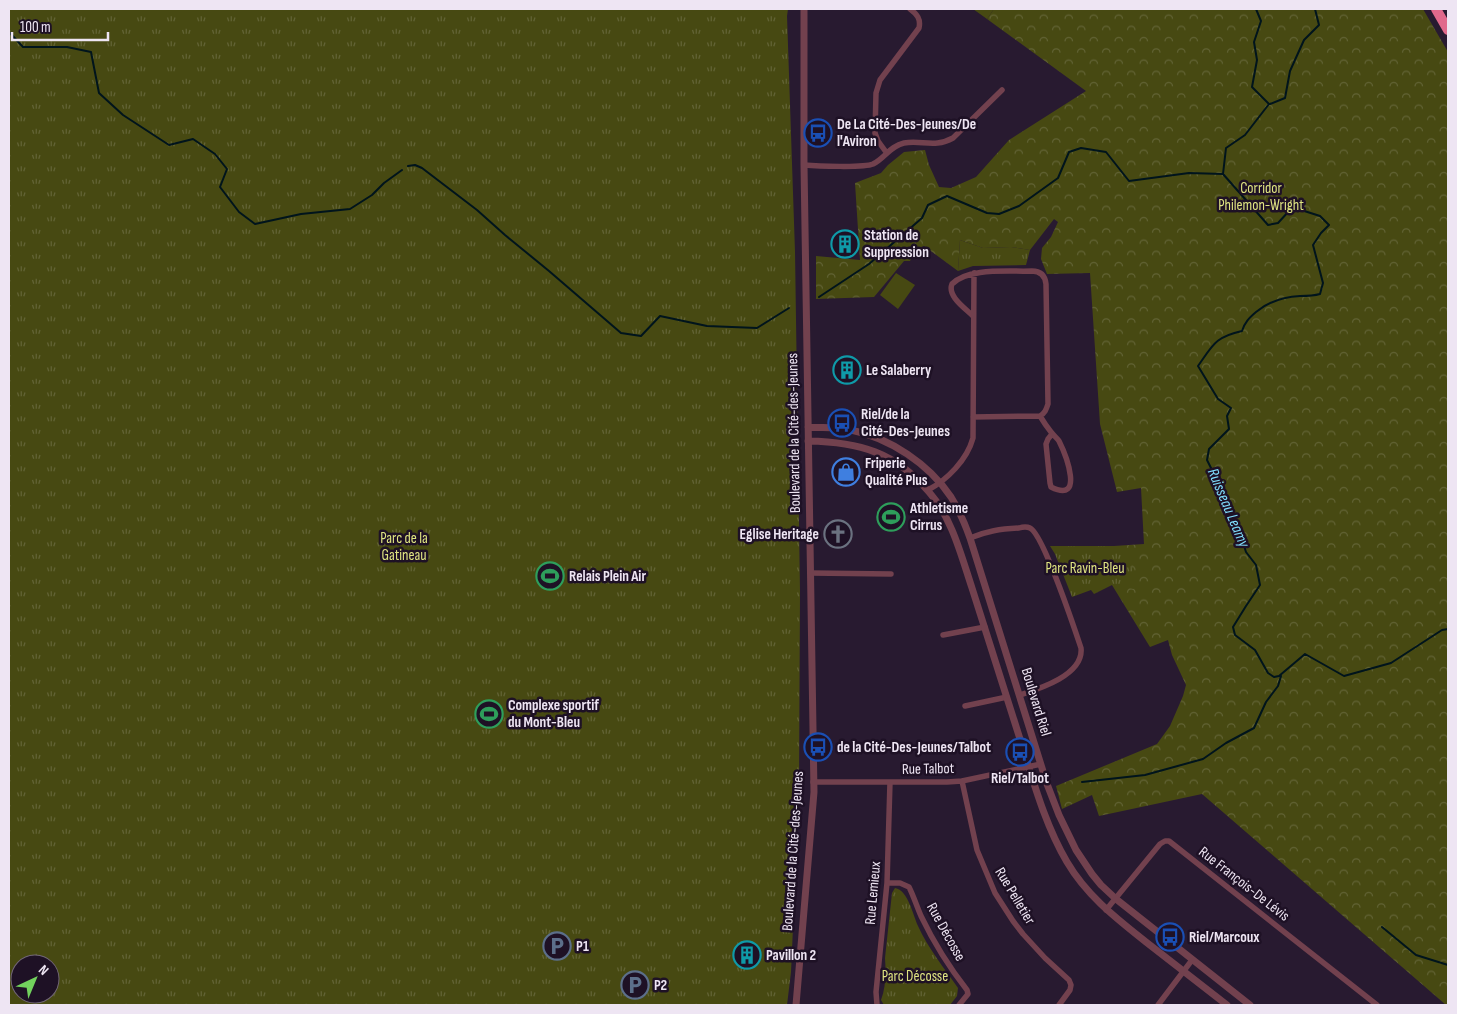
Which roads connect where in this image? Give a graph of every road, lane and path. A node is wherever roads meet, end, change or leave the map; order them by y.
1 (804, 9) edge
2 (910, 9) edge
3 (1436, 9) edge
4 (1448, 30) edge
5 (1002, 90) dead end
6 (886, 152) junction
7 (804, 165) junction
8 (974, 274) junction
9 (974, 316) junction
10 (1040, 416) junction
11 (973, 417) junction
12 (808, 427) junction
13 (1052, 434) junction
14 (808, 441) junction
15 (940, 483) junction
16 (928, 490) junction
17 (970, 538) junction
18 (810, 573) junction
19 (891, 574) dead end
20 (985, 627) junction
21 (942, 636) dead end
22 (1020, 695) junction
23 (1007, 697) junction
24 (965, 706) dead end
25 (1040, 764) junction
26 (1029, 767) junction
27 (962, 780) junction
28 (814, 782) junction
29 (890, 782) junction
30 (887, 883) junction
31 (1116, 900) junction
32 (1106, 910) junction
33 (1192, 960) junction
34 (1184, 972) junction
35 (796, 1005) edge
36 (877, 1005) edge
37 (959, 1005) edge
38 (1059, 1005) edge
39 (1158, 1005) edge
40 (1227, 1005) edge
41 (1250, 1005) edge
42 (1377, 1005) edge

1 - 7 street, Boulevard de la Cité-des-Jeunes
2 - 6 street
3 - 4 highway
5 - 6 street
6 - 7 street
7 - 12 street, Boulevard de la Cité-des-Jeunes
8 - 9 street
8 - 9 street
8 - 10 street
9 - 11 street
10 - 11 street
10 - 13 street
11 - 15 street
12 - 14 street, Boulevard de la Cité-des-Jeunes
12 - 15 street, Boulevard Riel
13 - 13 street
14 - 16 street, Boulevard Riel
14 - 18 street, Boulevard de la Cité-des-Jeunes
15 - 16 street
15 - 17 street, Boulevard Riel
16 - 20 street, Boulevard Riel
17 - 22 street, Boulevard Riel
17 - 22 street
18 - 19 street
18 - 28 street, Boulevard de la Cité-des-Jeunes
20 - 21 street
20 - 23 street, Boulevard Riel
22 - 25 street, Boulevard Riel
23 - 24 street
23 - 26 street, Boulevard Riel
25 - 26 street, Rue Talbot
25 - 31 street, Boulevard Riel
26 - 27 street, Rue Talbot
26 - 32 street, Boulevard Riel
27 - 29 street, Rue Talbot
27 - 38 street, Rue Pelletier
28 - 29 street, Rue Talbot
28 - 35 street, Boulevard de la Cité-des-Jeunes
29 - 30 street, Rue Lemieux
30 - 36 street, Rue Lemieux
30 - 37 street, Rue Décosse
31 - 32 street, Rue François-De Lévis
31 - 33 street, Boulevard Riel
31 - 42 street, Rue François-De Lévis
32 - 34 street, Boulevard Riel
33 - 34 street
33 - 41 street, Boulevard Riel
34 - 39 street
34 - 40 street, Boulevard Riel

